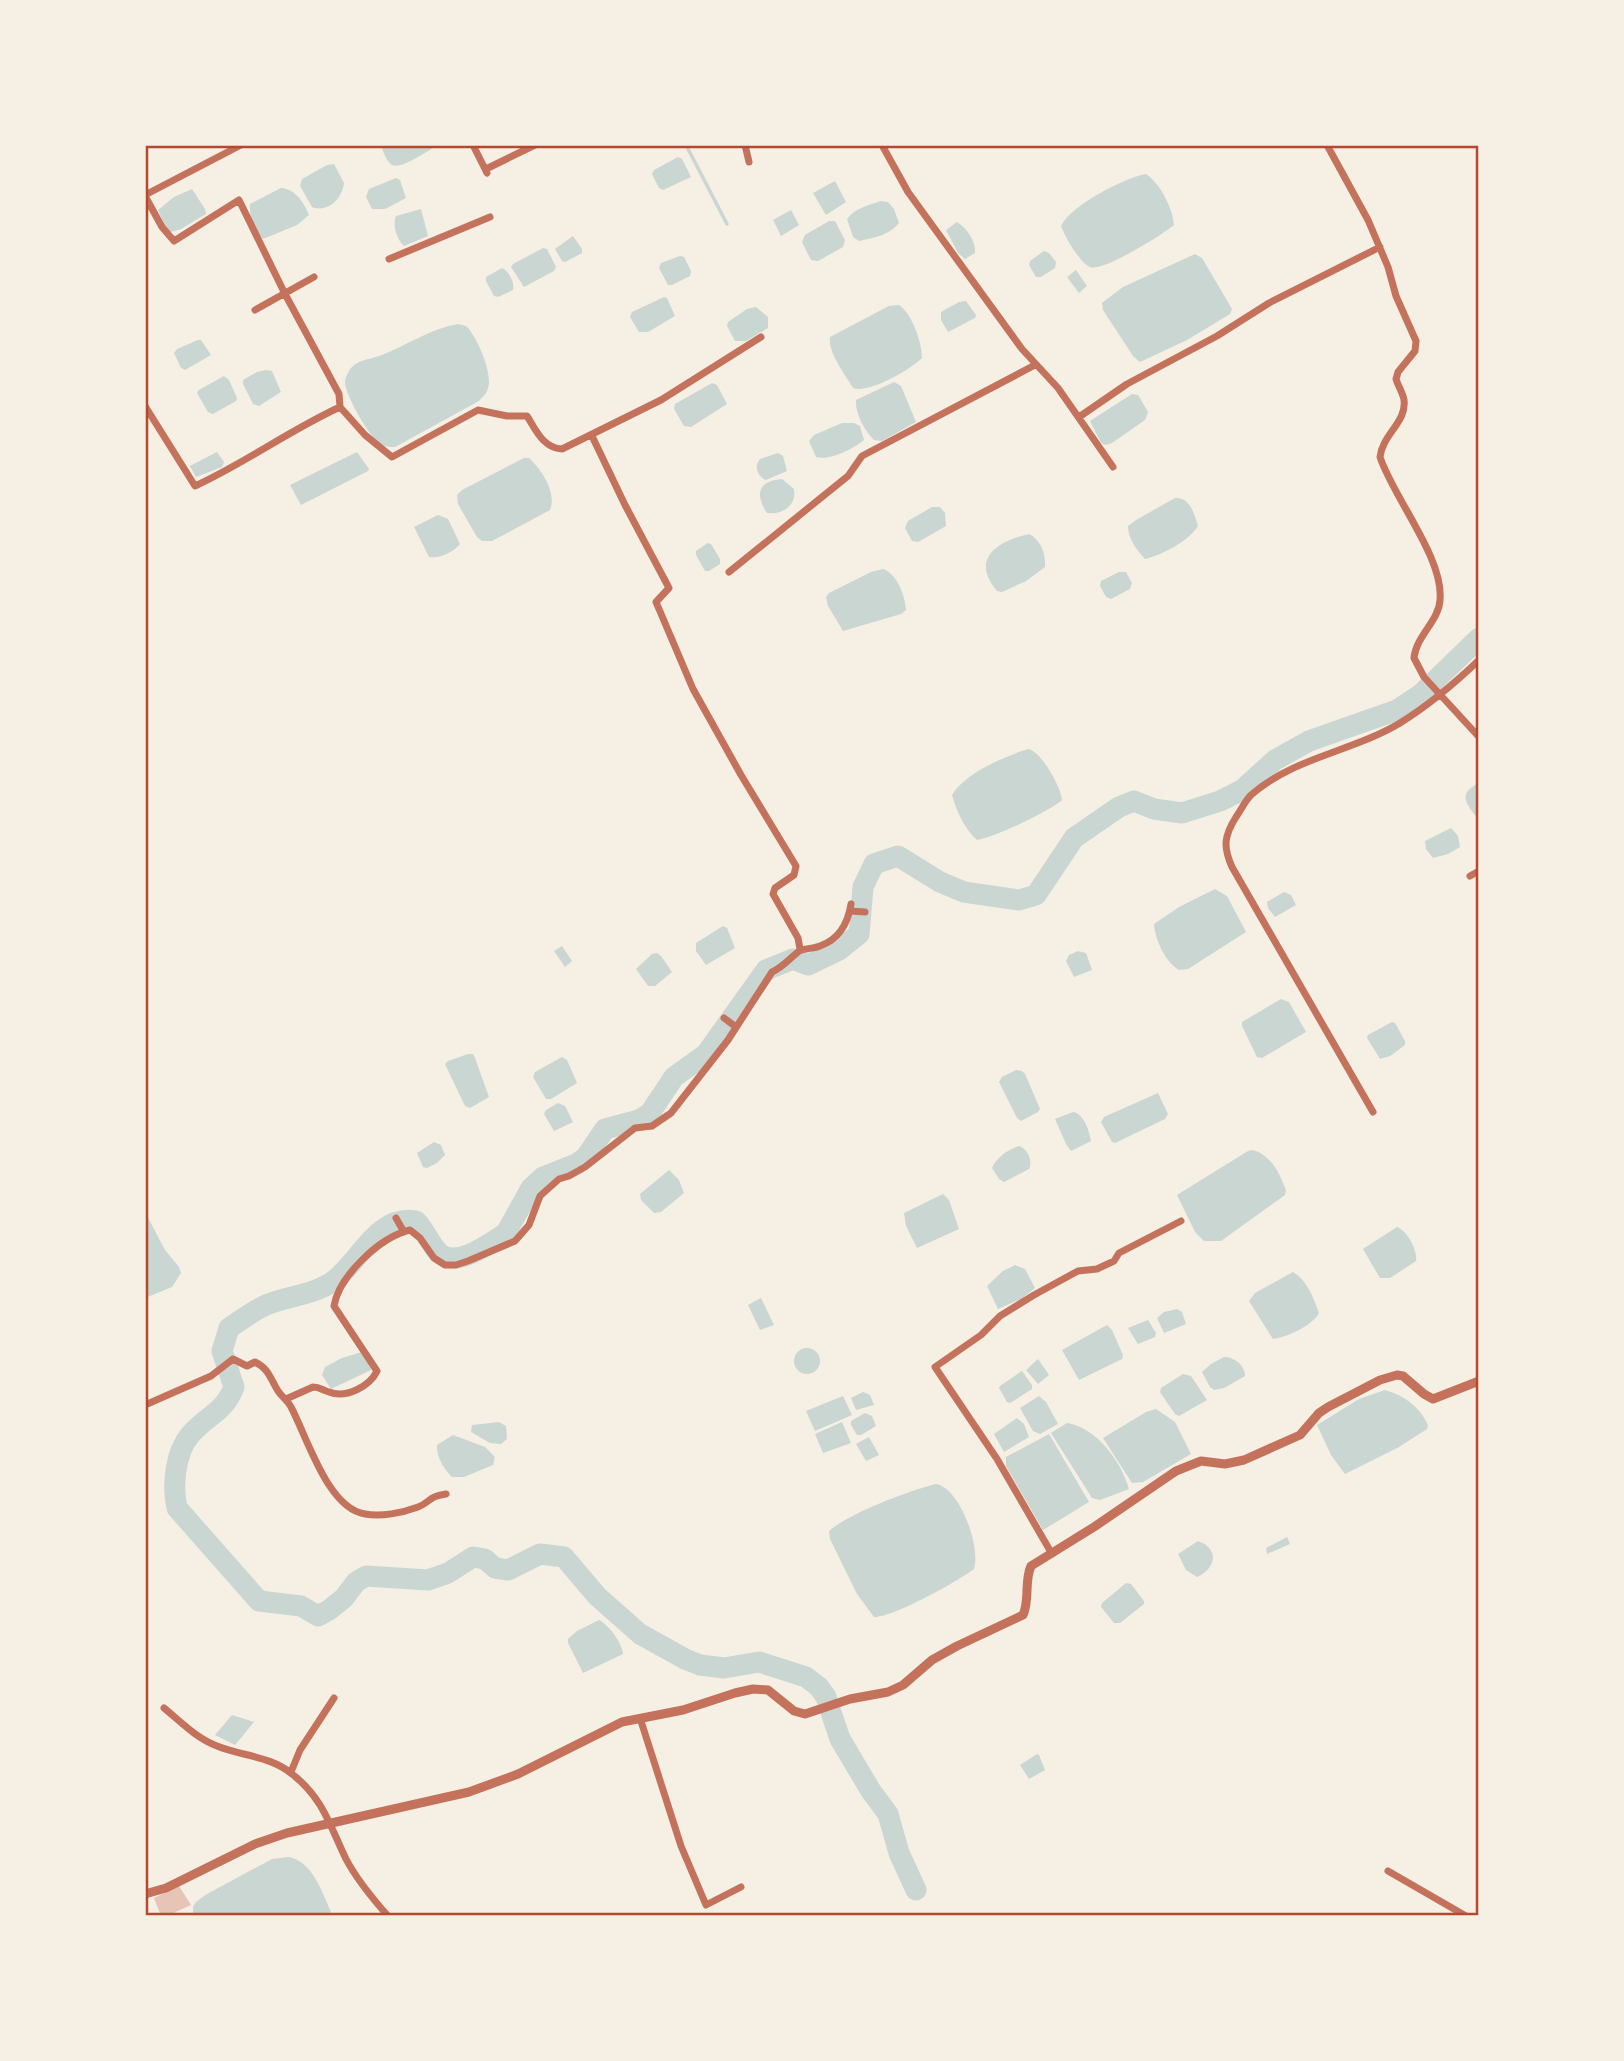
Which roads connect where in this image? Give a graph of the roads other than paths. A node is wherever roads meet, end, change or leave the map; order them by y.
1 (241, 145) edge
2 (473, 145) edge
3 (535, 145) edge
4 (745, 145) edge
5 (882, 145) edge
6 (1328, 145) edge
7 (749, 162) dead end
8 (145, 196) edge
9 (490, 217) dead end
10 (1380, 247) junction
11 (389, 259) dead end
12 (314, 277) dead end
13 (285, 295) junction
14 (255, 310) dead end
15 (761, 337) dead end
16 (1035, 365) junction
17 (145, 407) edge
18 (340, 407) junction
19 (1079, 417) junction
20 (592, 436) junction
21 (1113, 467) dead end
22 (729, 572) dead end
23 (1479, 660) edge
24 (1438, 693) junction
25 (1479, 737) edge
26 (1479, 871) edge
27 (1471, 876) dead end
28 (866, 912) dead end
29 (800, 949) junction
30 (724, 1018) dead end
31 (734, 1025) junction
32 (1373, 1112) dead end
33 (396, 1218) dead end
34 (1181, 1221) dead end
35 (402, 1229) junction
36 (1479, 1381) edge
37 (286, 1399) junction
38 (145, 1405) edge
39 (446, 1494) dead end
40 (1052, 1554) junction
41 (334, 1698) dead end
42 (164, 1708) dead end
43 (640, 1718) junction
44 (291, 1772) junction
45 (331, 1822) junction
46 (1388, 1871) dead end
47 (741, 1887) dead end
48 (145, 1894) edge
49 (388, 1916) edge
50 (1466, 1916) edge

1 - 8 street
2 - 3 street
4 - 7 street
5 - 16 street
6 - 10 street
8 - 13 street
9 - 11 street
10 - 19 street
10 - 24 street
12 - 13 street
13 - 14 street
13 - 18 street
15 - 20 street
16 - 19 street
16 - 22 street
17 - 18 street
18 - 20 street
19 - 21 street
20 - 29 street
23 - 24 street
24 - 25 street
24 - 32 street
26 - 27 street
28 - 29 street
29 - 31 street
30 - 31 street
31 - 35 street
33 - 35 street
34 - 40 street
35 - 37 street
36 - 40 street
37 - 38 street
37 - 39 street
40 - 43 street
41 - 44 street
42 - 44 street
43 - 45 street
43 - 47 street
44 - 45 street
45 - 48 street
45 - 49 street
46 - 50 street

